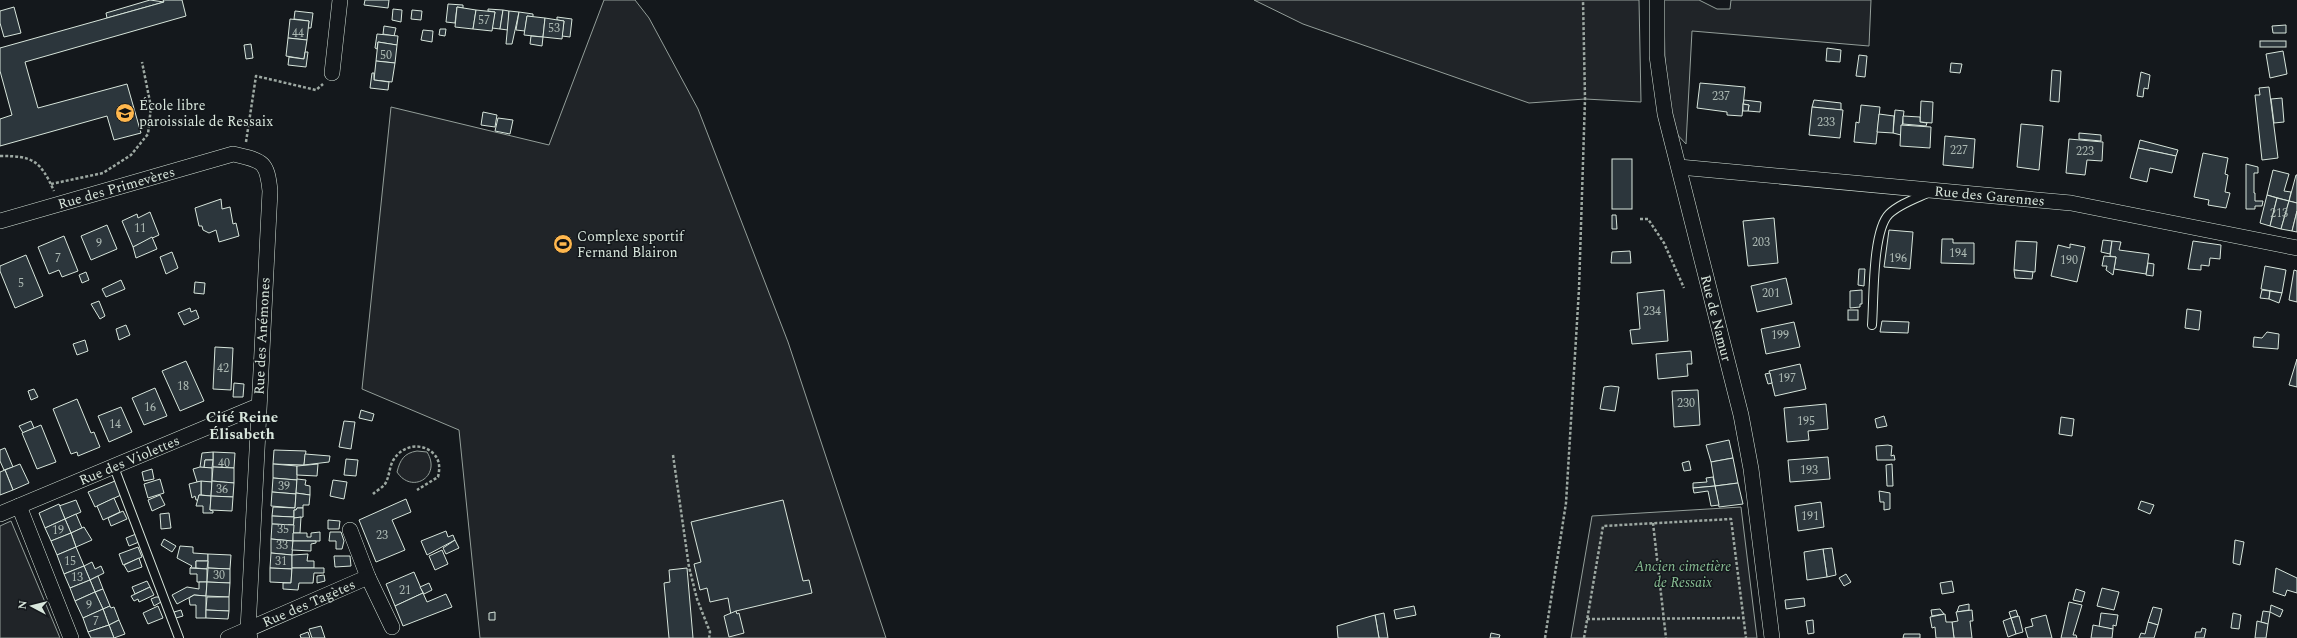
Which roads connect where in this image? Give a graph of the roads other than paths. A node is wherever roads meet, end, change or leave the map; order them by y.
1 (340, 0) edge
2 (1657, 0) edge
3 (332, 73) road end
4 (238, 155) joint
5 (1679, 167) junction
6 (1932, 191) junction
7 (0, 221) edge
8 (2297, 248) edge
9 (1872, 325) dead end
10 (258, 406) junction
11 (114, 467) junction
12 (19, 506) junction
13 (0, 514) edge
14 (350, 530) dead end
15 (368, 577) junction
16 (392, 627) dead end
17 (249, 634) edge
18 (71, 638) edge
19 (179, 638) edge
20 (228, 638) edge
21 (1772, 638) edge

1 - 3 street
2 - 5 street, Rue de Namur
4 - 7 street, Rue des Primevères
4 - 10 street, Rue des Anémones
5 - 6 street, Rue des Garennes
5 - 21 street, Rue de Namur
6 - 8 street, Rue des Garennes
6 - 9 lane
10 - 11 street, Rue des Violettes
10 - 17 street, Rue des Anémones
11 - 12 street, Rue des Violettes
11 - 19 lane
12 - 13 street, Rue des Violettes
12 - 18 street
14 - 15 street, Rue des Tagètes
15 - 16 street, Rue des Tagètes
15 - 17 street, Rue des Tagètes
17 - 20 street, Rue des Tagètes

